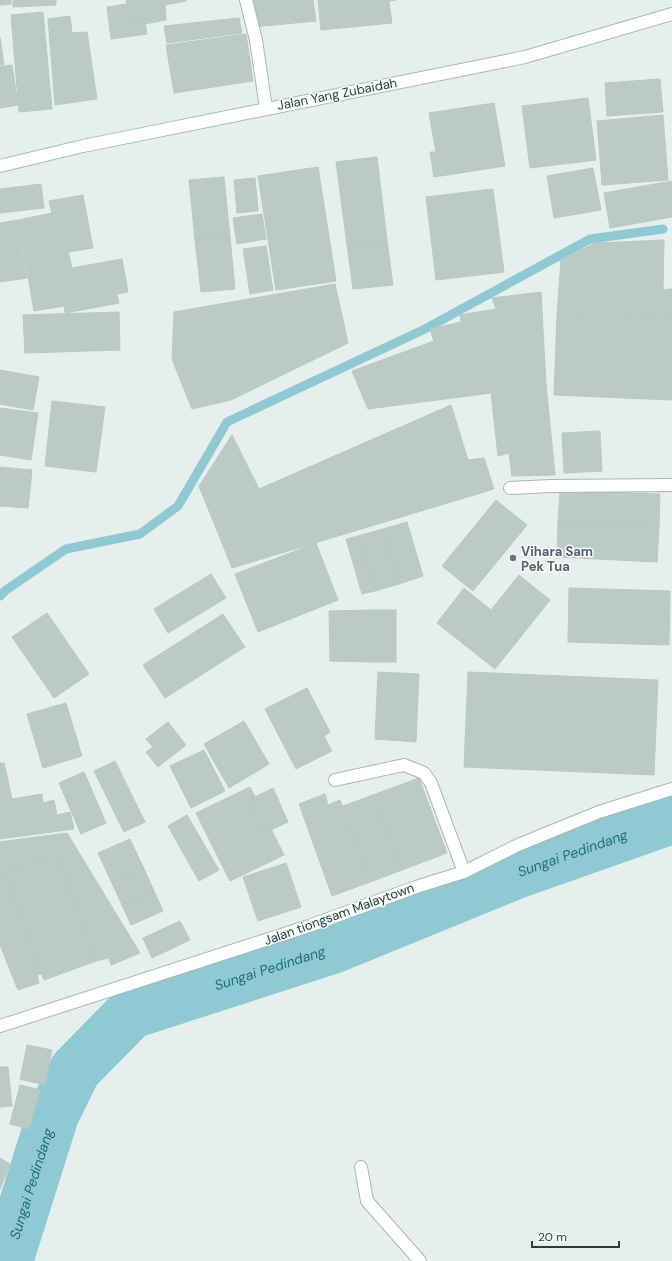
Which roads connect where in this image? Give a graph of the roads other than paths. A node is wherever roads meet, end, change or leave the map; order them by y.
1 (246, 0) edge
2 (672, 14) edge
3 (266, 108) junction
4 (0, 166) edge
5 (672, 485) edge
6 (510, 488) dead end
7 (335, 780) dead end
8 (672, 789) edge
9 (464, 872) junction
10 (0, 1026) edge
11 (361, 1167) dead end
12 (420, 1261) edge

1 - 3 street
2 - 3 street, Jalan Yang Zubaidah
3 - 4 street, Jalan Yang Zubaidah
5 - 6 street
7 - 9 street
8 - 9 street, Jalan tiongsam Malaytown
9 - 10 street, Jalan tiongsam Malaytown
11 - 12 street

